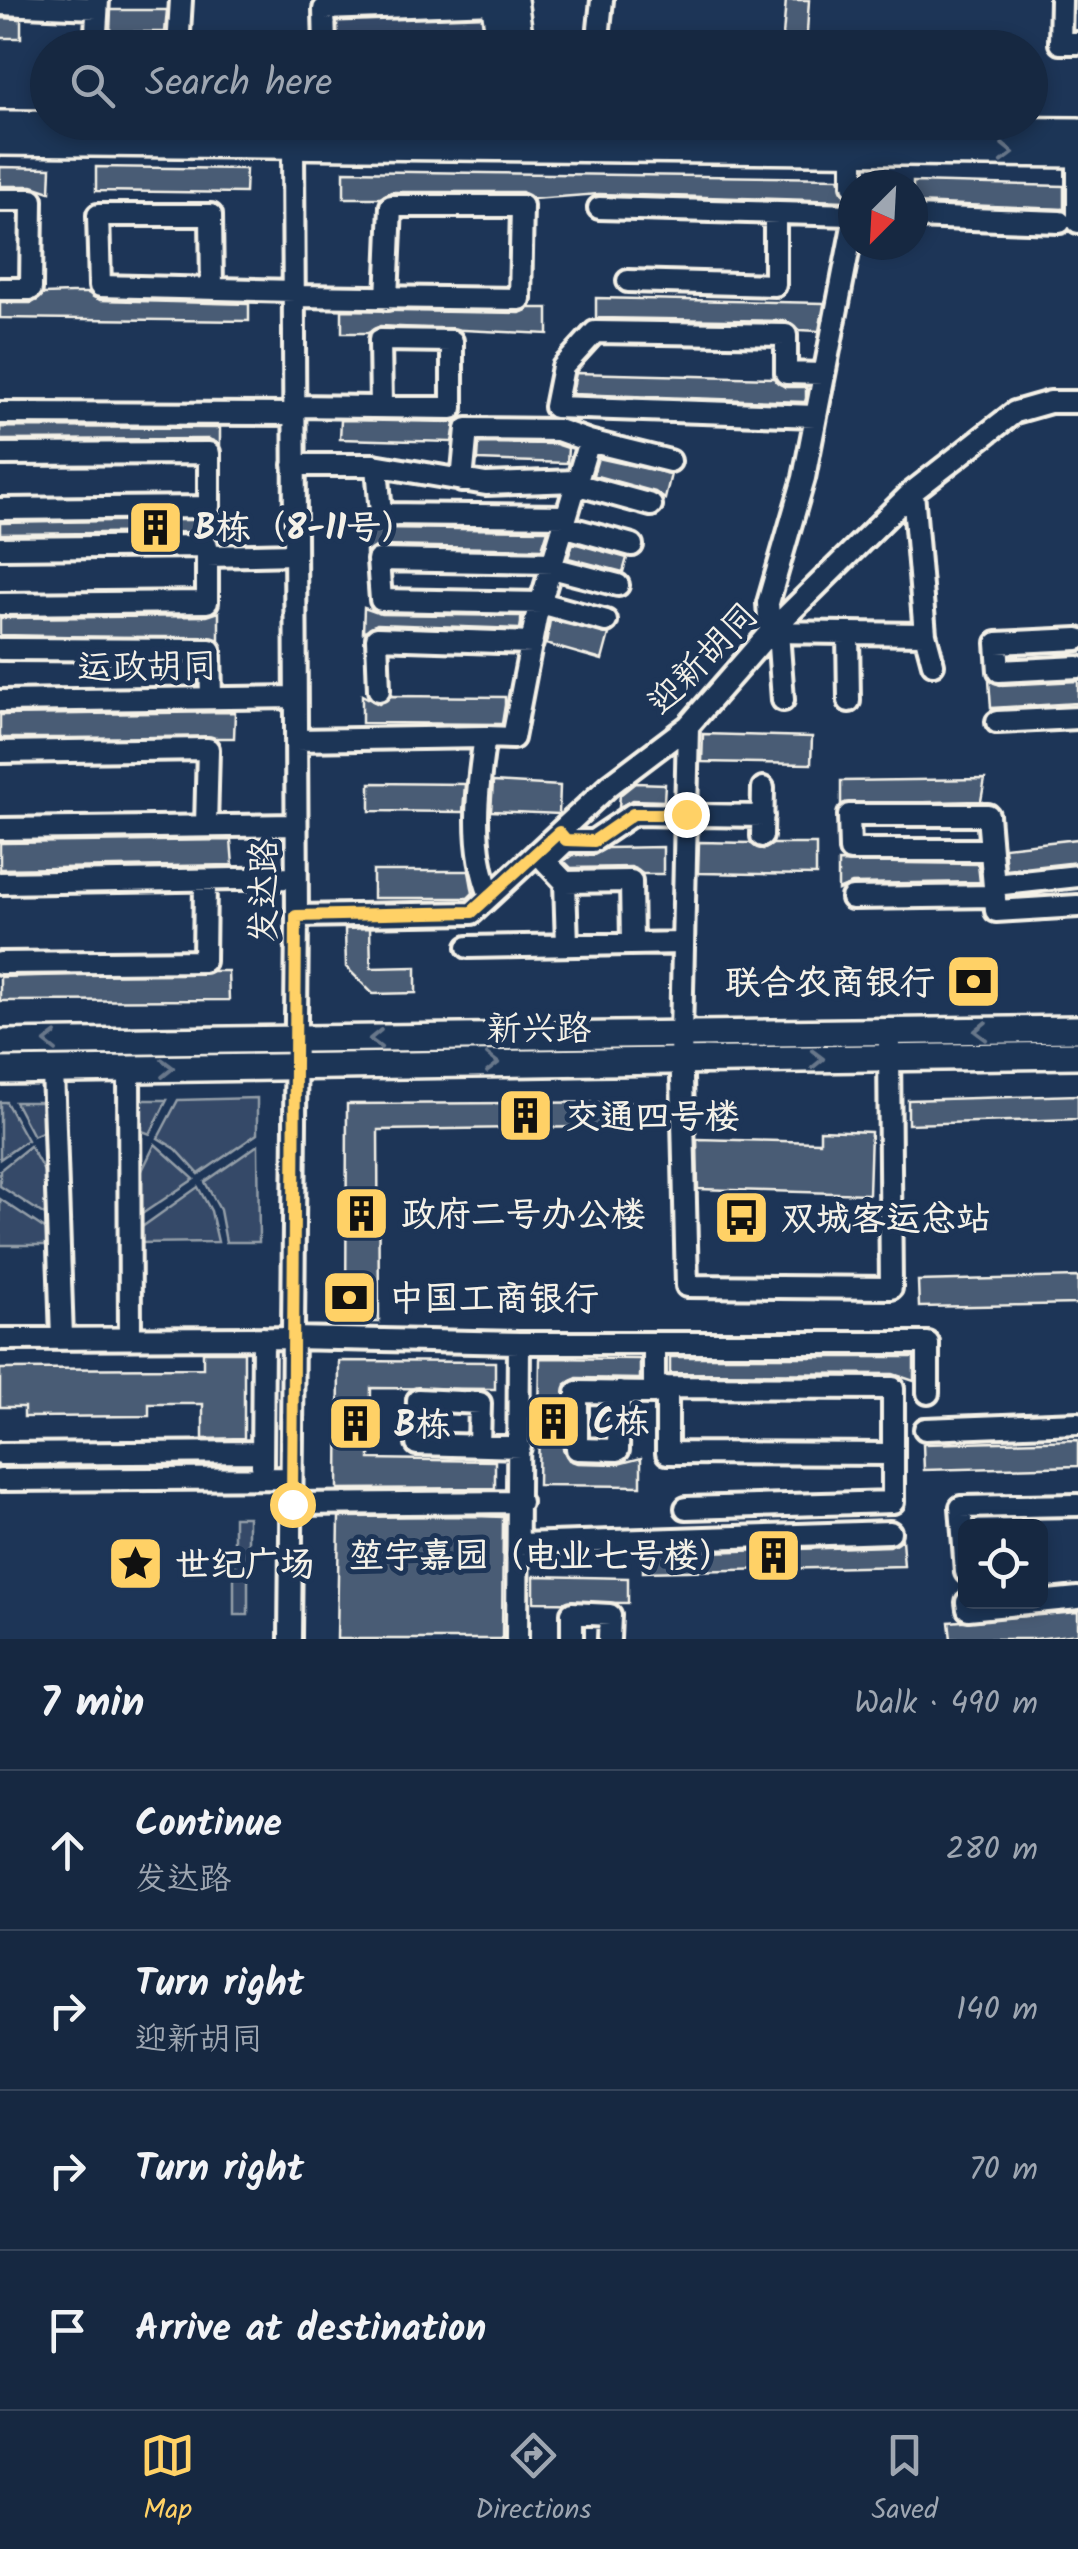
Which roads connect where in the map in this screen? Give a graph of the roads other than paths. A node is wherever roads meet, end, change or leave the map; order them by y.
1 (181, 0) edge
2 (602, 0) edge
3 (1061, 0) edge
4 (501, 1) edge
5 (42, 3) edge
6 (0, 4) edge
7 (98, 4) edge
8 (96, 30) edge
9 (179, 30) edge
10 (325, 30) edge
11 (501, 30) edge
12 (513, 30) edge
13 (599, 30) edge
14 (1078, 43) edge
15 (0, 124) edge
16 (30, 124) edge
17 (1048, 131) edge
18 (1078, 131) edge
19 (364, 140) edge
20 (672, 140) edge
21 (0, 142) edge
22 (293, 144) junction
23 (853, 151) junction
24 (1078, 154) edge
25 (1078, 166) edge
26 (853, 170) edge
27 (0, 200) edge
28 (599, 208) dead end
29 (775, 212) junction
30 (838, 214) edge
31 (928, 217) edge
32 (1069, 222) edge
33 (846, 260) edge
34 (628, 282) dead end
35 (0, 289) edge
36 (212, 289) junction
37 (294, 294) junction
38 (387, 299) junction
39 (823, 374) junction
40 (1078, 402) edge
41 (380, 407) junction
42 (294, 410) junction
43 (0, 413) edge
44 (815, 416) junction
45 (589, 442) junction
46 (0, 454) edge
47 (670, 462) dead end
48 (294, 464) junction
49 (377, 466) junction
50 (462, 481) junction
51 (575, 482) junction
52 (913, 492) junction
53 (650, 505) dead end
54 (82, 508) junction
55 (0, 509) edge
56 (565, 521) junction
57 (632, 544) dead end
58 (82, 547) junction
59 (0, 548) edge
60 (295, 554) junction
61 (207, 556) junction
62 (552, 565) junction
63 (618, 585) dead end
64 (541, 602) junction
65 (0, 604) edge
66 (606, 620) dead end
67 (774, 632) junction
68 (848, 633) junction
69 (924, 634) junction
70 (1078, 640) edge
71 (532, 642) junction
72 (0, 649) edge
73 (934, 664) dead end
74 (1078, 667) edge
75 (379, 690) dead end
76 (296, 697) junction
77 (211, 698) junction
78 (783, 700) dead end
79 (849, 700) dead end
80 (0, 701) edge
81 (1078, 718) edge
82 (997, 722) dead end
83 (688, 726) junction
84 (485, 737) junction
85 (296, 740) junction
86 (0, 752) edge
87 (763, 788) dead end
88 (686, 814) junction
89 (296, 825) junction
90 (206, 826) junction
91 (0, 830) edge
92 (562, 836) junction
93 (991, 850) junction
94 (1078, 876) edge
95 (296, 878) junction
96 (205, 880) junction
97 (565, 882) junction
98 (0, 883) edge
99 (994, 891) junction
100 (490, 895) junction
101 (852, 898) dead end
102 (1078, 906) edge
103 (296, 916) junction
104 (684, 943) junction
105 (632, 944) junction
106 (567, 945) junction
107 (468, 947) dead end
108 (0, 963) edge
109 (1078, 1029) edge
110 (682, 1035) junction
111 (0, 1043) edge
112 (889, 1045) junction
113 (294, 1053) junction
114 (1078, 1055) edge
115 (685, 1062) junction
116 (128, 1068) junction
117 (53, 1070) junction
118 (0, 1071) edge
119 (130, 1337) junction
120 (62, 1338) junction
121 (263, 1338) junction
122 (292, 1338) junction
123 (0, 1340) edge
124 (519, 1343) junction
125 (654, 1343) junction
126 (660, 1387) junction
127 (619, 1392) dead end
128 (928, 1392) dead end
129 (1078, 1424) edge
130 (925, 1429) dead end
131 (479, 1446) dead end
132 (520, 1447) junction
133 (262, 1452) junction
134 (98, 1453) junction
135 (0, 1454) edge
136 (893, 1454) junction
137 (262, 1478) junction
138 (292, 1478) junction
139 (98, 1479) junction
140 (0, 1480) edge
141 (520, 1502) junction
142 (292, 1504) junction
143 (1078, 1505) edge
144 (686, 1508) dead end
145 (962, 1519) edge
146 (890, 1532) dead end
147 (519, 1544) junction
148 (1078, 1598) edge
149 (1048, 1601) edge
150 (290, 1639) edge
151 (517, 1639) edge
152 (572, 1639) edge
153 (609, 1639) edge

1 - 9 street
2 - 13 street
3 - 14 street
4 - 10 street
4 - 11 main road
4 - 12 main road
5 - 6 street
5 - 7 street
7 - 8 street
15 - 16 main road
17 - 18 main road
19 - 22 main road
20 - 23 main road
21 - 22 main road
22 - 37 street, 发达路
23 -> 24 main road
23 - 26 street
25 - 32 street
27 - 35 street
28 - 29 street
29 - 30 street
29 - 34 street
31 - 32 street
33 - 39 street
36 - 36 street
36 - 37 street
37 - 38 street
37 - 42 street, 发达路
38 - 38 street
39 - 44 street
39 - 44 street
40 - 52 street, 迎新胡同
41 - 41 street
41 - 42 street
42 - 43 street
42 - 48 street, 发达路
44 - 67 street
45 - 47 street
45 - 50 street
45 - 51 street
46 - 54 street
48 - 49 street
48 - 60 street, 发达路
49 - 50 street
49 - 56 street
50 - 51 street
51 - 53 street
51 - 56 street
52 - 67 street, 迎新胡同
52 - 69 street
54 - 55 street
54 - 58 street
56 - 57 street
56 - 62 street
58 - 59 street
58 - 61 street
60 - 61 street
60 - 76 street, 发达路
61 - 65 street
62 - 63 street
62 - 64 street
62 - 64 street
64 - 66 street
64 - 71 street
67 - 68 street
67 - 78 street
67 - 83 street, 迎新胡同
68 - 69 street
68 - 79 street
69 - 73 street
70 - 74 street
71 - 75 street
71 - 84 street
72 - 77 street
76 - 77 street, 运政胡同
76 - 85 street, 发达路
77 - 80 street, 运政胡同
81 - 82 street
83 - 88 street
83 - 92 street, 迎新胡同
84 - 85 street
84 - 100 street
85 - 89 street, 发达路
86 - 90 street
87 - 88 street
88 - 92 street
88 - 104 street
89 - 90 street
89 - 95 street, 发达路
90 - 91 street
92 - 97 street
92 - 100 street, 迎新胡同
93 - 93 street
93 - 99 street
94 - 99 street
95 - 96 street
95 - 103 street, 发达路
96 - 98 street
96 - 108 street
97 - 105 street
97 - 106 street
99 - 101 street
99 - 102 street
100 - 103 street, 迎新胡同
103 - 113 street, 发达路
104 - 105 street
104 - 110 street
105 - 106 street
106 - 107 street
109 -> 112 main road, 新兴路
110 - 112 main road, 新兴路
110 -> 113 main road, 新兴路
110 - 115 street
113 -> 111 main road, 新兴路
112 - 114 main road, 新兴路
115 -> 112 main road, 新兴路
112 - 115 street
113 -> 115 main road, 新兴路
116 -> 113 main road, 新兴路
113 - 122 street, 发达路
116 - 117 main road, 新兴路
116 - 119 street
117 - 118 main road, 新兴路
117 - 120 street
119 - 120 street
119 - 121 street
120 - 123 street
121 - 122 street
121 - 133 street
122 - 124 street
122 - 138 street, 发达路
124 - 125 street
124 - 132 street
125 - 126 street
125 - 128 street
126 - 127 street
126 - 136 street
126 - 136 street
129 - 130 street
131 - 132 street
132 - 141 street
133 - 134 street
133 - 137 street
134 - 135 street
134 - 139 street
136 - 144 street
137 - 138 street
137 - 139 street
138 - 142 street, 发达路
139 - 140 street
141 - 142 street
141 - 147 street
142 - 150 street, 发达路
143 - 145 street
146 - 147 street
147 - 151 street
148 - 149 street
152 - 153 street

